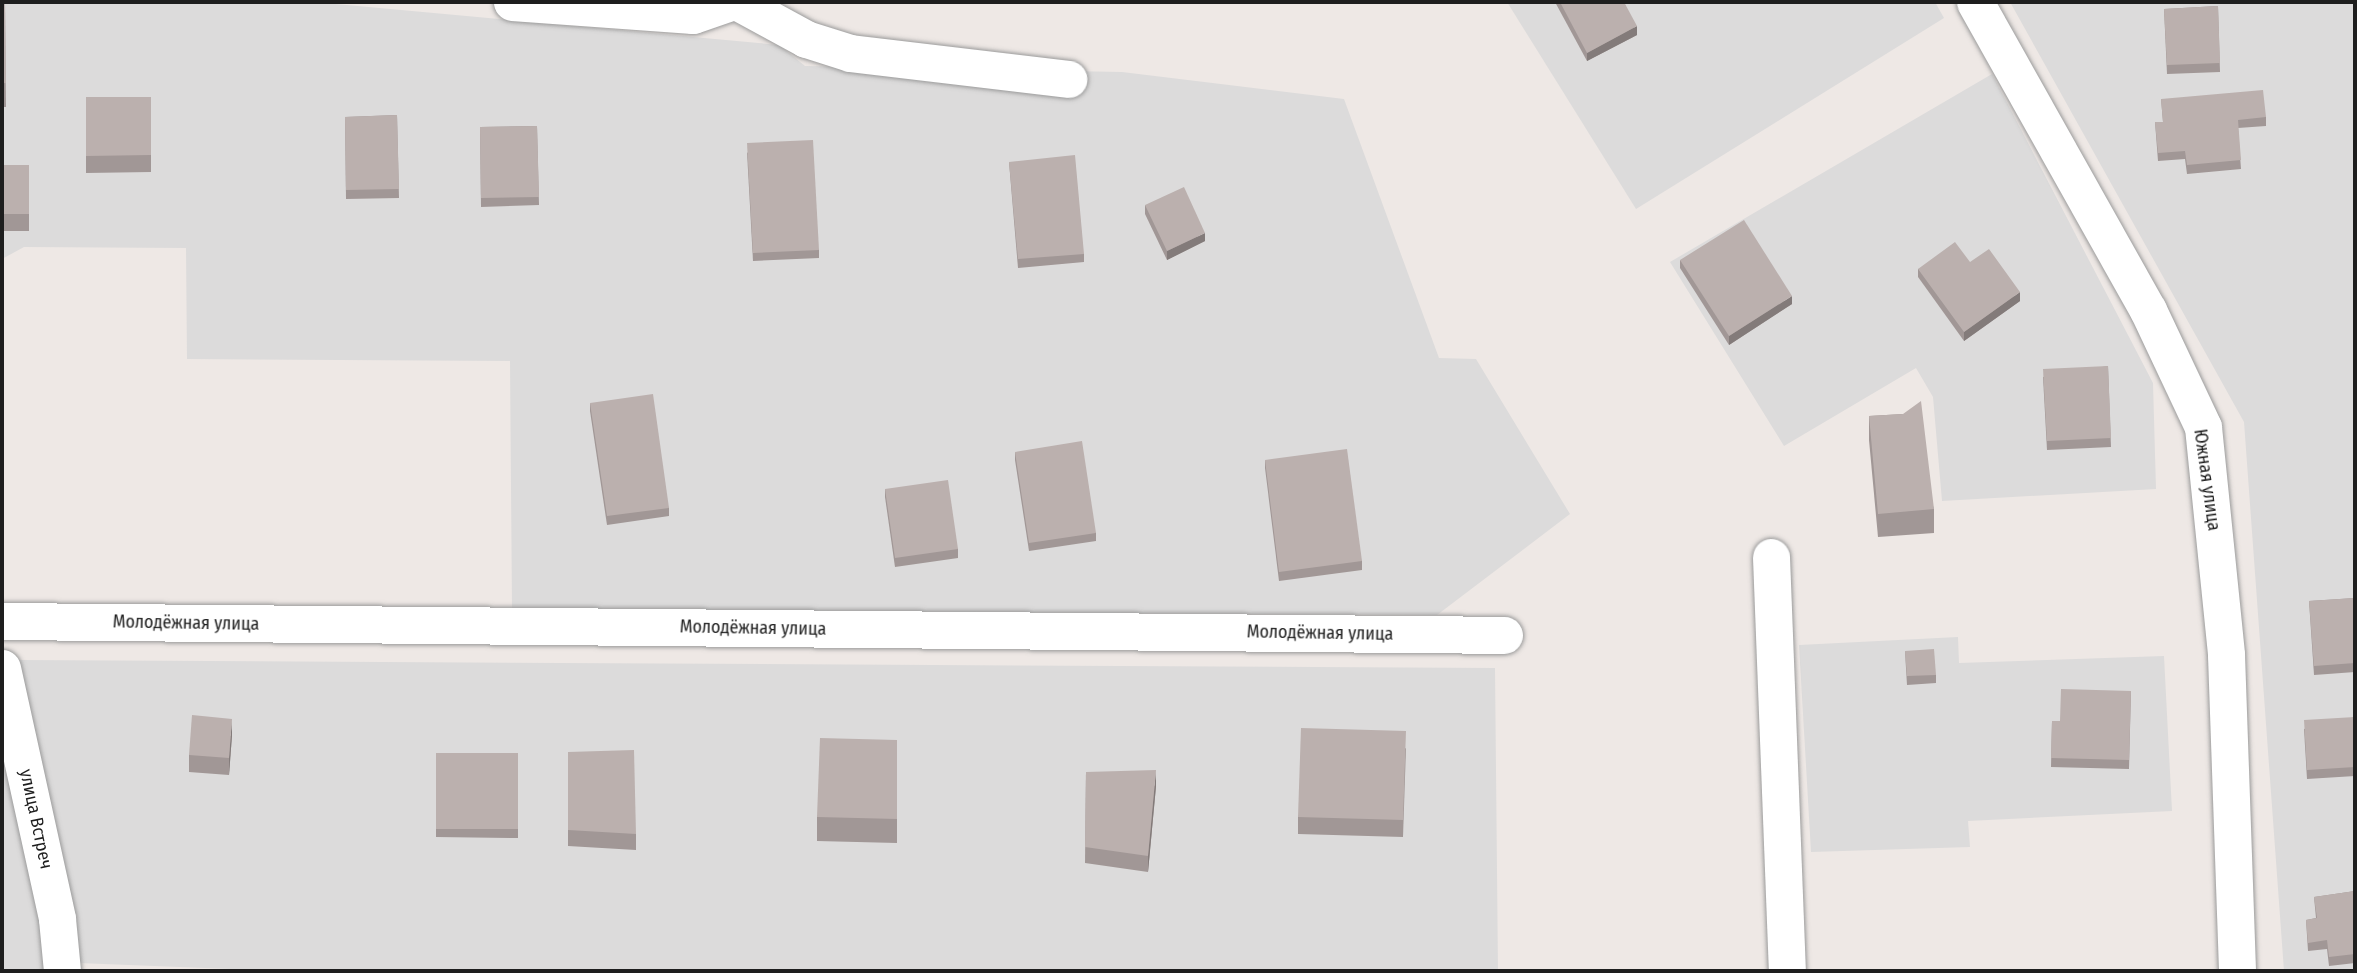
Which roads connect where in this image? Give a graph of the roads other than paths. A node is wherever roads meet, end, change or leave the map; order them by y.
1 (512, 2) edge
2 (730, 2) edge
3 (738, 2) edge
4 (1975, 2) edge
5 (1068, 79) dead end
6 (1771, 557) dead end
7 (2, 621) edge
8 (1504, 635) dead end
9 (2, 668) edge
10 (62, 971) edge
11 (1787, 971) edge
12 (2237, 971) edge

1 - 2 street
3 - 5 street
4 - 12 street, Южная улица
6 - 11 street
7 - 8 street, Молодёжная улица
9 - 10 street, улица Встреч

